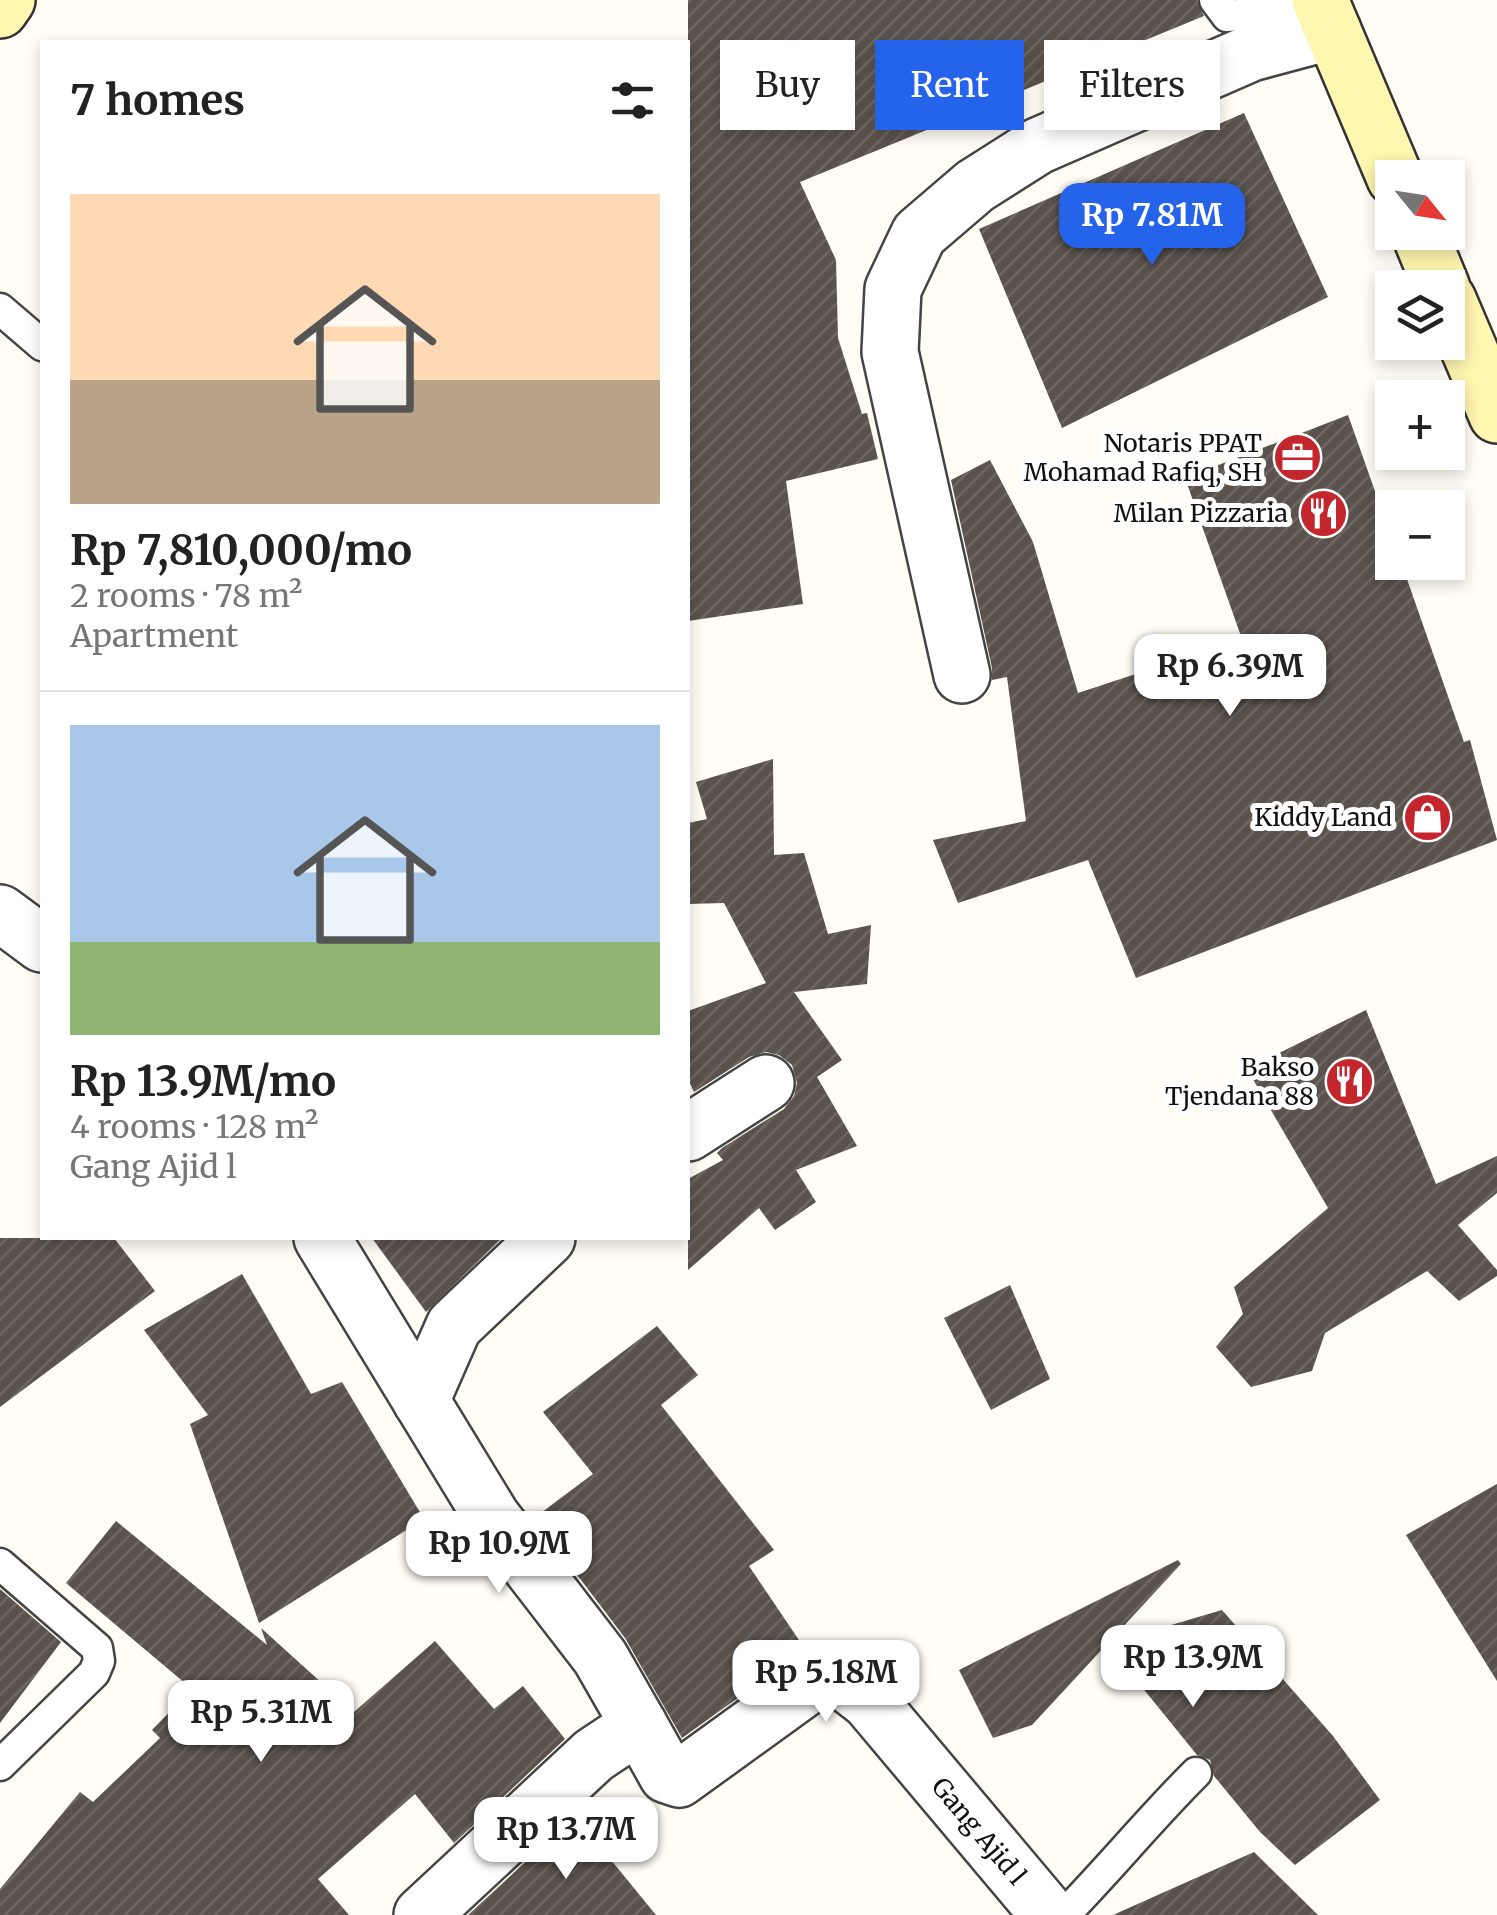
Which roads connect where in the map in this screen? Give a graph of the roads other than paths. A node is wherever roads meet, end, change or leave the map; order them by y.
1 (7, 0) edge
2 (1215, 0) edge
3 (0, 10) edge
4 (1316, 10) edge
5 (1387, 160) edge
6 (0, 309) edge
7 (1465, 340) edge
8 (40, 343) edge
9 (1497, 415) edge
10 (962, 675) dead end
11 (0, 913) edge
12 (40, 943) edge
13 (766, 1082) dead end
14 (690, 1132) edge
15 (323, 1240) edge
16 (545, 1240) edge
17 (421, 1400) junction
18 (0, 1564) edge
19 (639, 1725) junction
20 (0, 1765) edge
21 (1196, 1773) dead end
22 (422, 1915) edge
23 (1050, 1915) edge
24 (1064, 1915) edge

1 - 3 main road
2 - 4 lane
4 - 5 main road
4 - 10 street
6 - 8 lane
7 - 9 main road
11 - 12 street
13 - 14 street
15 - 17 street
16 - 17 street
17 - 19 street
18 - 20 lane
19 - 22 street
19 - 23 street, Gang Ajid l
21 - 24 lane

